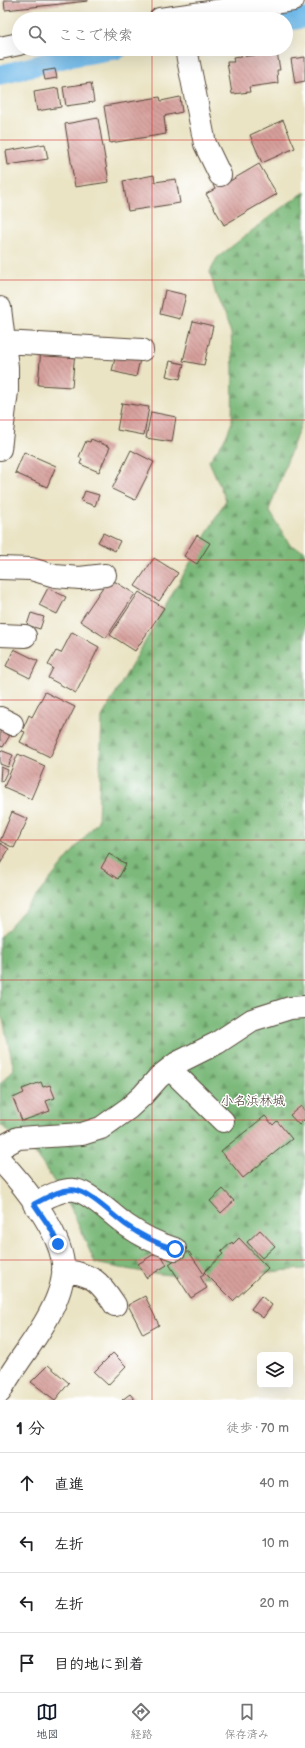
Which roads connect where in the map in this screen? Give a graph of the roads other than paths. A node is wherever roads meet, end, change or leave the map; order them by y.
1 (293, 0) edge
2 (212, 12) edge
3 (12, 45) edge
4 (0, 48) edge
5 (187, 56) edge
6 (220, 175) dead end
7 (0, 308) edge
8 (4, 342) junction
9 (142, 350) dead end
10 (0, 449) edge
11 (0, 568) edge
12 (105, 575) dead end
13 (0, 635) edge
14 (25, 636) dead end
15 (305, 1007) edge
16 (170, 1069) junction
17 (223, 1121) dead end
18 (1, 1160) edge
19 (34, 1204) junction
20 (175, 1249) dead end
21 (63, 1270) junction
22 (115, 1305) dead end
23 (2, 1385) edge

1 - 2 street
3 - 4 street
5 - 6 street
7 - 8 street
8 - 9 street
8 - 10 street
11 - 12 street
13 - 14 street
15 - 16 street
16 - 17 street
16 - 18 street
18 - 19 street
19 - 20 street
19 - 21 street
21 - 22 street
21 - 23 street

